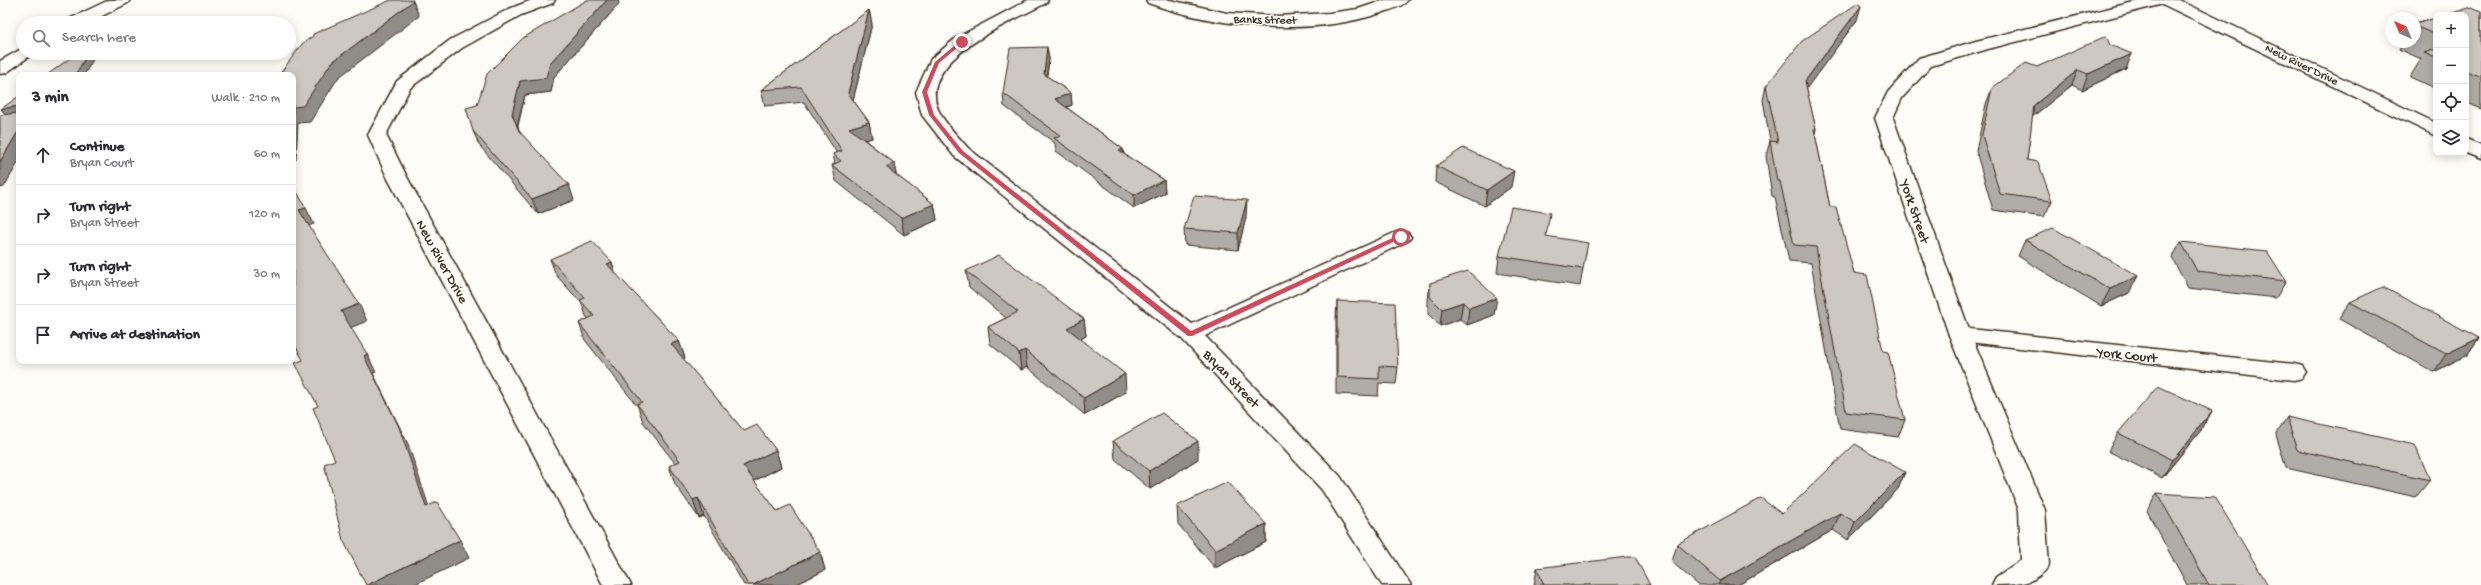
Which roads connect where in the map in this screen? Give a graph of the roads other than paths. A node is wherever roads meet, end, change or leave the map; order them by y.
1 (122, 0) edge
2 (547, 0) edge
3 (1040, 0) edge
4 (1154, 0) edge
5 (1400, 0) edge
6 (2161, 0) edge
7 (2166, 0) edge
8 (89, 16) edge
9 (16, 59) edge
10 (0, 69) edge
11 (2433, 129) edge
12 (2469, 147) edge
13 (2481, 153) edge
14 (1401, 237) dead end
15 (1190, 334) junction
16 (1960, 335) junction
17 (2294, 372) dead end
18 (617, 585) edge
19 (1397, 585) edge
20 (2006, 585) edge

1 - 8 street
2 - 18 street, New River Drive
3 - 15 street, Bryan Street
4 - 5 street, Banks Street
6 - 16 street, York Street
7 - 11 street, New River Drive
9 - 10 street
12 - 13 street
14 - 15 street
15 - 19 street, Bryan Street
16 - 17 street, York Court
16 - 20 street, York Street

